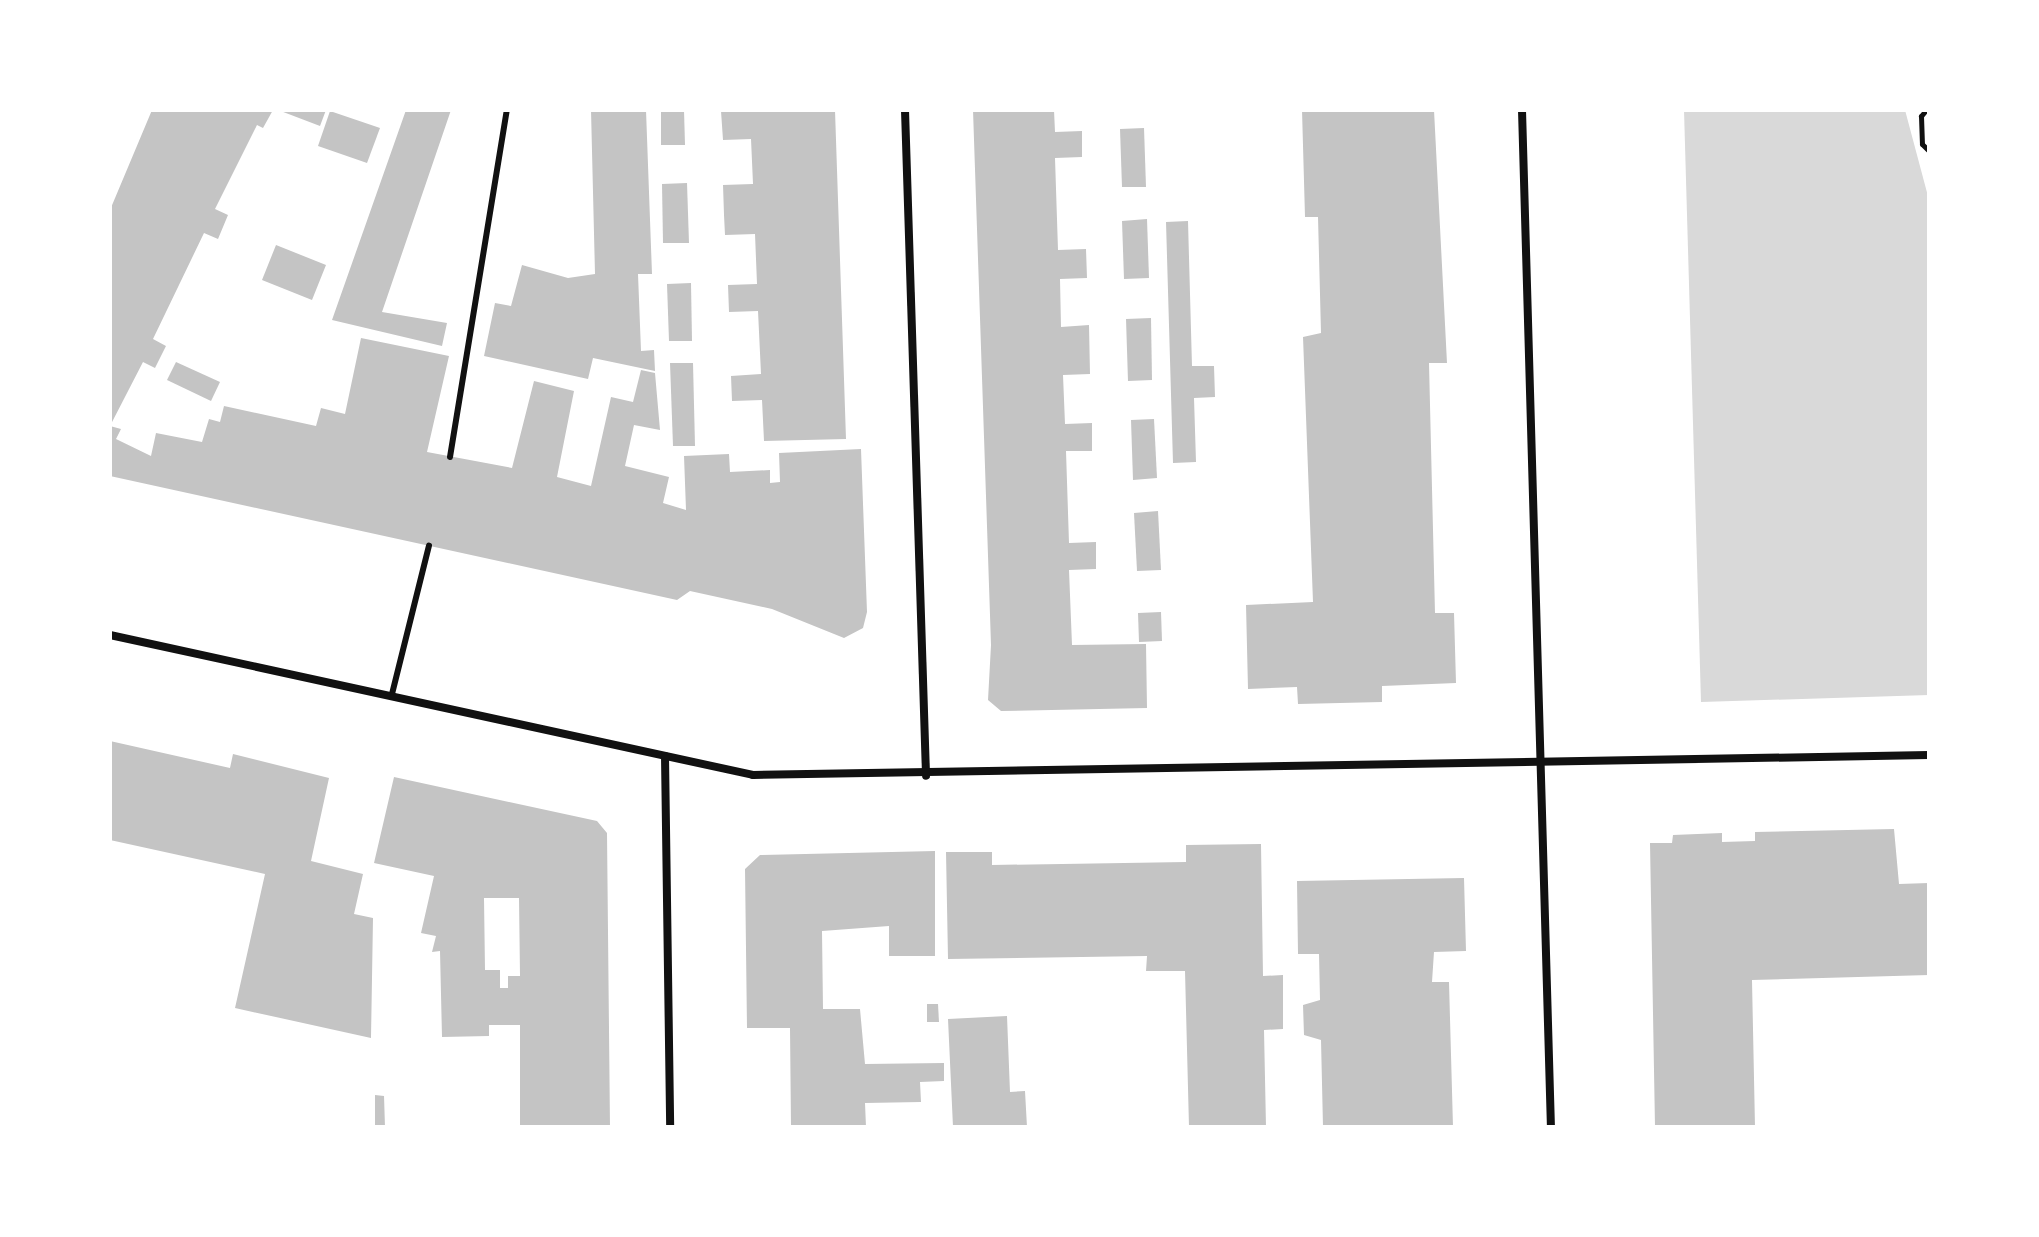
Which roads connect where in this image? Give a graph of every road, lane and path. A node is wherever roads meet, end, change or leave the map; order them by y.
1 (507, 110) edge
2 (905, 110) edge
3 (1522, 110) edge
4 (1926, 110) edge
5 (1929, 151) edge
6 (450, 457) dead end
7 (429, 546) dead end
8 (110, 635) edge
9 (392, 694) junction
10 (1929, 755) edge
11 (665, 756) junction
12 (1541, 766) junction
13 (926, 776) junction
14 (670, 1127) edge
15 (1551, 1127) edge

1 - 6 lane
2 - 13 street
3 - 12 street
4 - 5 path
7 - 9 lane
8 - 9 street
9 - 11 street
10 - 12 street
11 - 13 street
11 - 14 street
12 - 13 street
12 - 15 street

